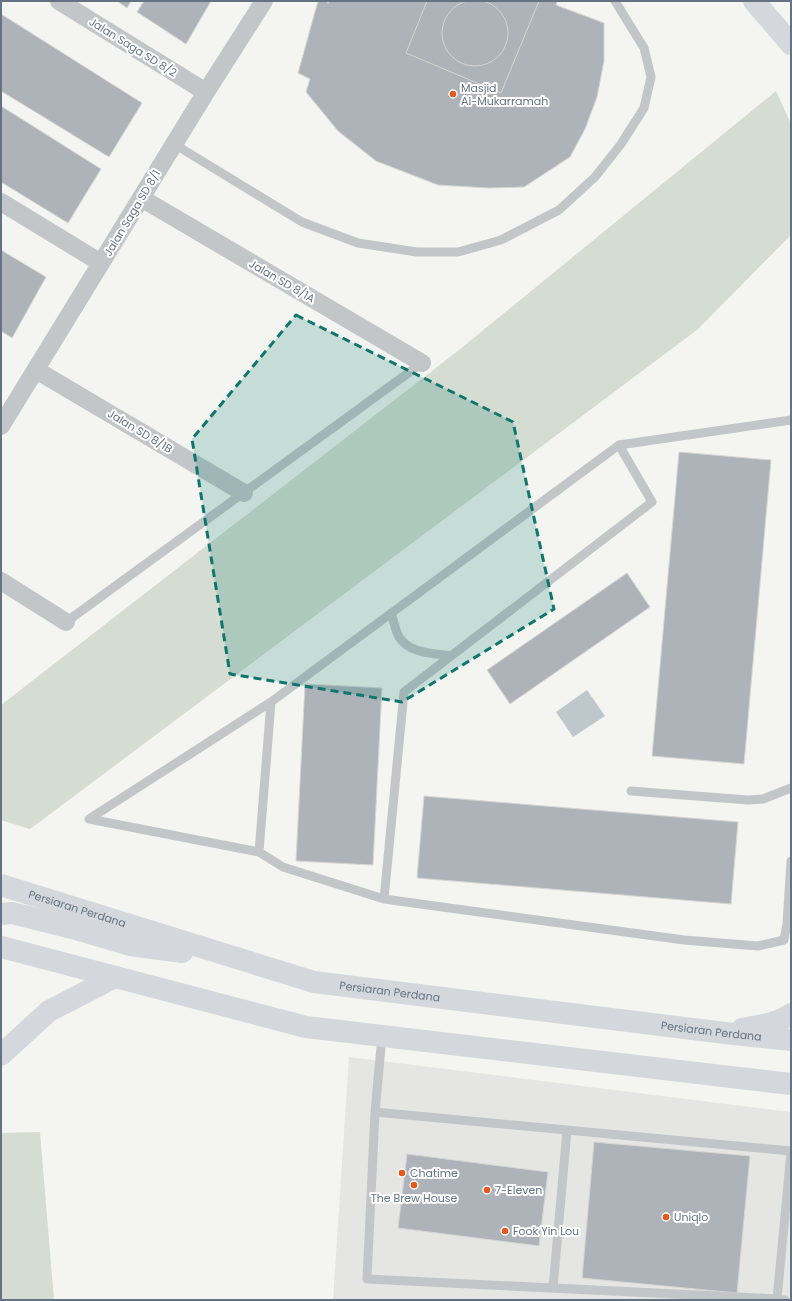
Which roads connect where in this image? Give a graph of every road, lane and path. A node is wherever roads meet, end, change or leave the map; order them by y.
1 (59, 1) edge
2 (264, 1) edge
3 (616, 1) edge
4 (754, 1) edge
5 (791, 44) edge
6 (206, 92) junction
7 (174, 144) junction
8 (141, 198) junction
9 (1, 202) edge
10 (101, 263) junction
11 (422, 363) joint
12 (36, 370) junction
13 (791, 420) edge
14 (1, 426) edge
15 (619, 445) junction
16 (244, 493) junction
17 (1, 581) edge
18 (391, 613) junction
19 (66, 622) joint
20 (451, 656) junction
21 (271, 702) junction
22 (791, 788) edge
23 (631, 791) dead end
24 (259, 852) junction
25 (791, 861) edge
26 (1, 885) edge
27 (384, 899) junction
28 (1, 914) edge
29 (1, 947) edge
30 (254, 963) junction
31 (115, 977) junction
32 (791, 1014) edge
33 (725, 1033) junction
34 (382, 1036) junction
35 (791, 1040) edge
36 (1, 1054) edge
37 (791, 1084) edge
38 (375, 1112) junction
39 (567, 1130) junction
40 (791, 1152) edge
41 (553, 1288) junction
42 (781, 1300) edge

1 - 6 street, Jalan Saga SD 8/2
2 - 6 street, Jalan Saga SD 8/1
3 - 7 lane
4 - 5 main road
6 - 7 street, Jalan Saga SD 8/1
7 - 8 street, Jalan Saga SD 8/1
8 - 10 street, Jalan Saga SD 8/1
8 - 11 street, Jalan SD 8/1A
9 - 10 street
10 - 12 street, Jalan Saga SD 8/1
11 - 16 lane
12 - 14 street, Jalan Saga SD 8/1
12 - 16 street, Jalan SD 8/1B
13 - 15 lane
15 - 18 lane
15 - 20 lane
16 - 19 lane
17 - 19 street
18 - 20 lane
18 - 21 lane
20 - 27 lane
21 - 24 lane
21 - 24 lane
22 - 23 lane
24 - 27 lane
25 - 27 lane
26 - 30 main road, Persiaran Perdana
28 - 30 main road
29 - 31 main road
30 - 33 main road, Persiaran Perdana
31 - 34 main road
31 - 36 main road
32 - 33 main road
33 - 35 main road, Persiaran Perdana
34 - 37 main road
34 - 38 lane
38 - 39 lane
38 - 41 lane
39 - 40 lane
39 - 41 lane
40 - 42 lane
41 - 42 lane

